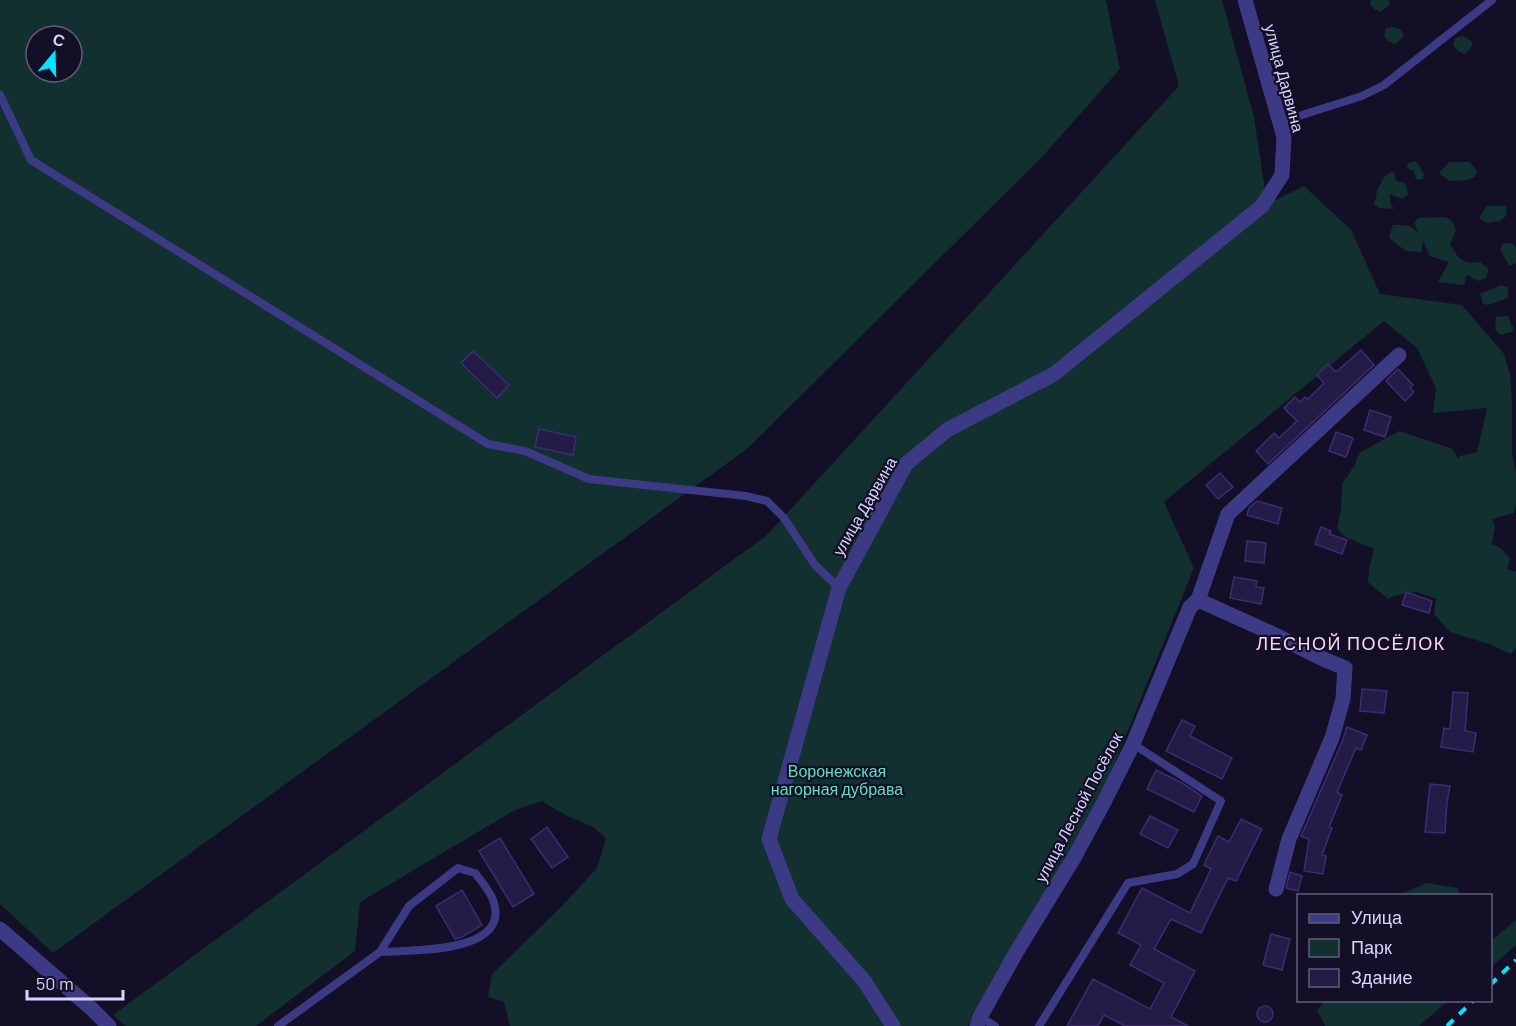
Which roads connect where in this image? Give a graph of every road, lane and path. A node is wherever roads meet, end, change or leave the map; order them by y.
1 (1245, 0) edge
2 (1492, 0) edge
3 (0, 95) edge
4 (1280, 122) junction
5 (1399, 355) dead end
6 (839, 588) junction
7 (1198, 600) junction
8 (1133, 744) junction
9 (1276, 890) dead end
10 (0, 929) edge
11 (380, 952) junction
12 (978, 1022) edge
13 (109, 1026) edge
14 (278, 1026) edge
15 (893, 1026) edge
16 (995, 1026) edge
17 (1039, 1026) edge

1 - 4 street, улица Дарвина
2 - 4 lane
3 - 6 lane
4 - 6 street, улица Дарвина
5 - 7 street, улица Лесной Посёлок
6 - 15 street, улица Дарвина
7 - 8 street, улица Лесной Посёлок
7 - 9 street
8 - 12 street, улица Лесной Посёлок
8 - 17 lane
10 - 13 street
11 - 11 lane
11 - 14 lane
12 - 16 lane

